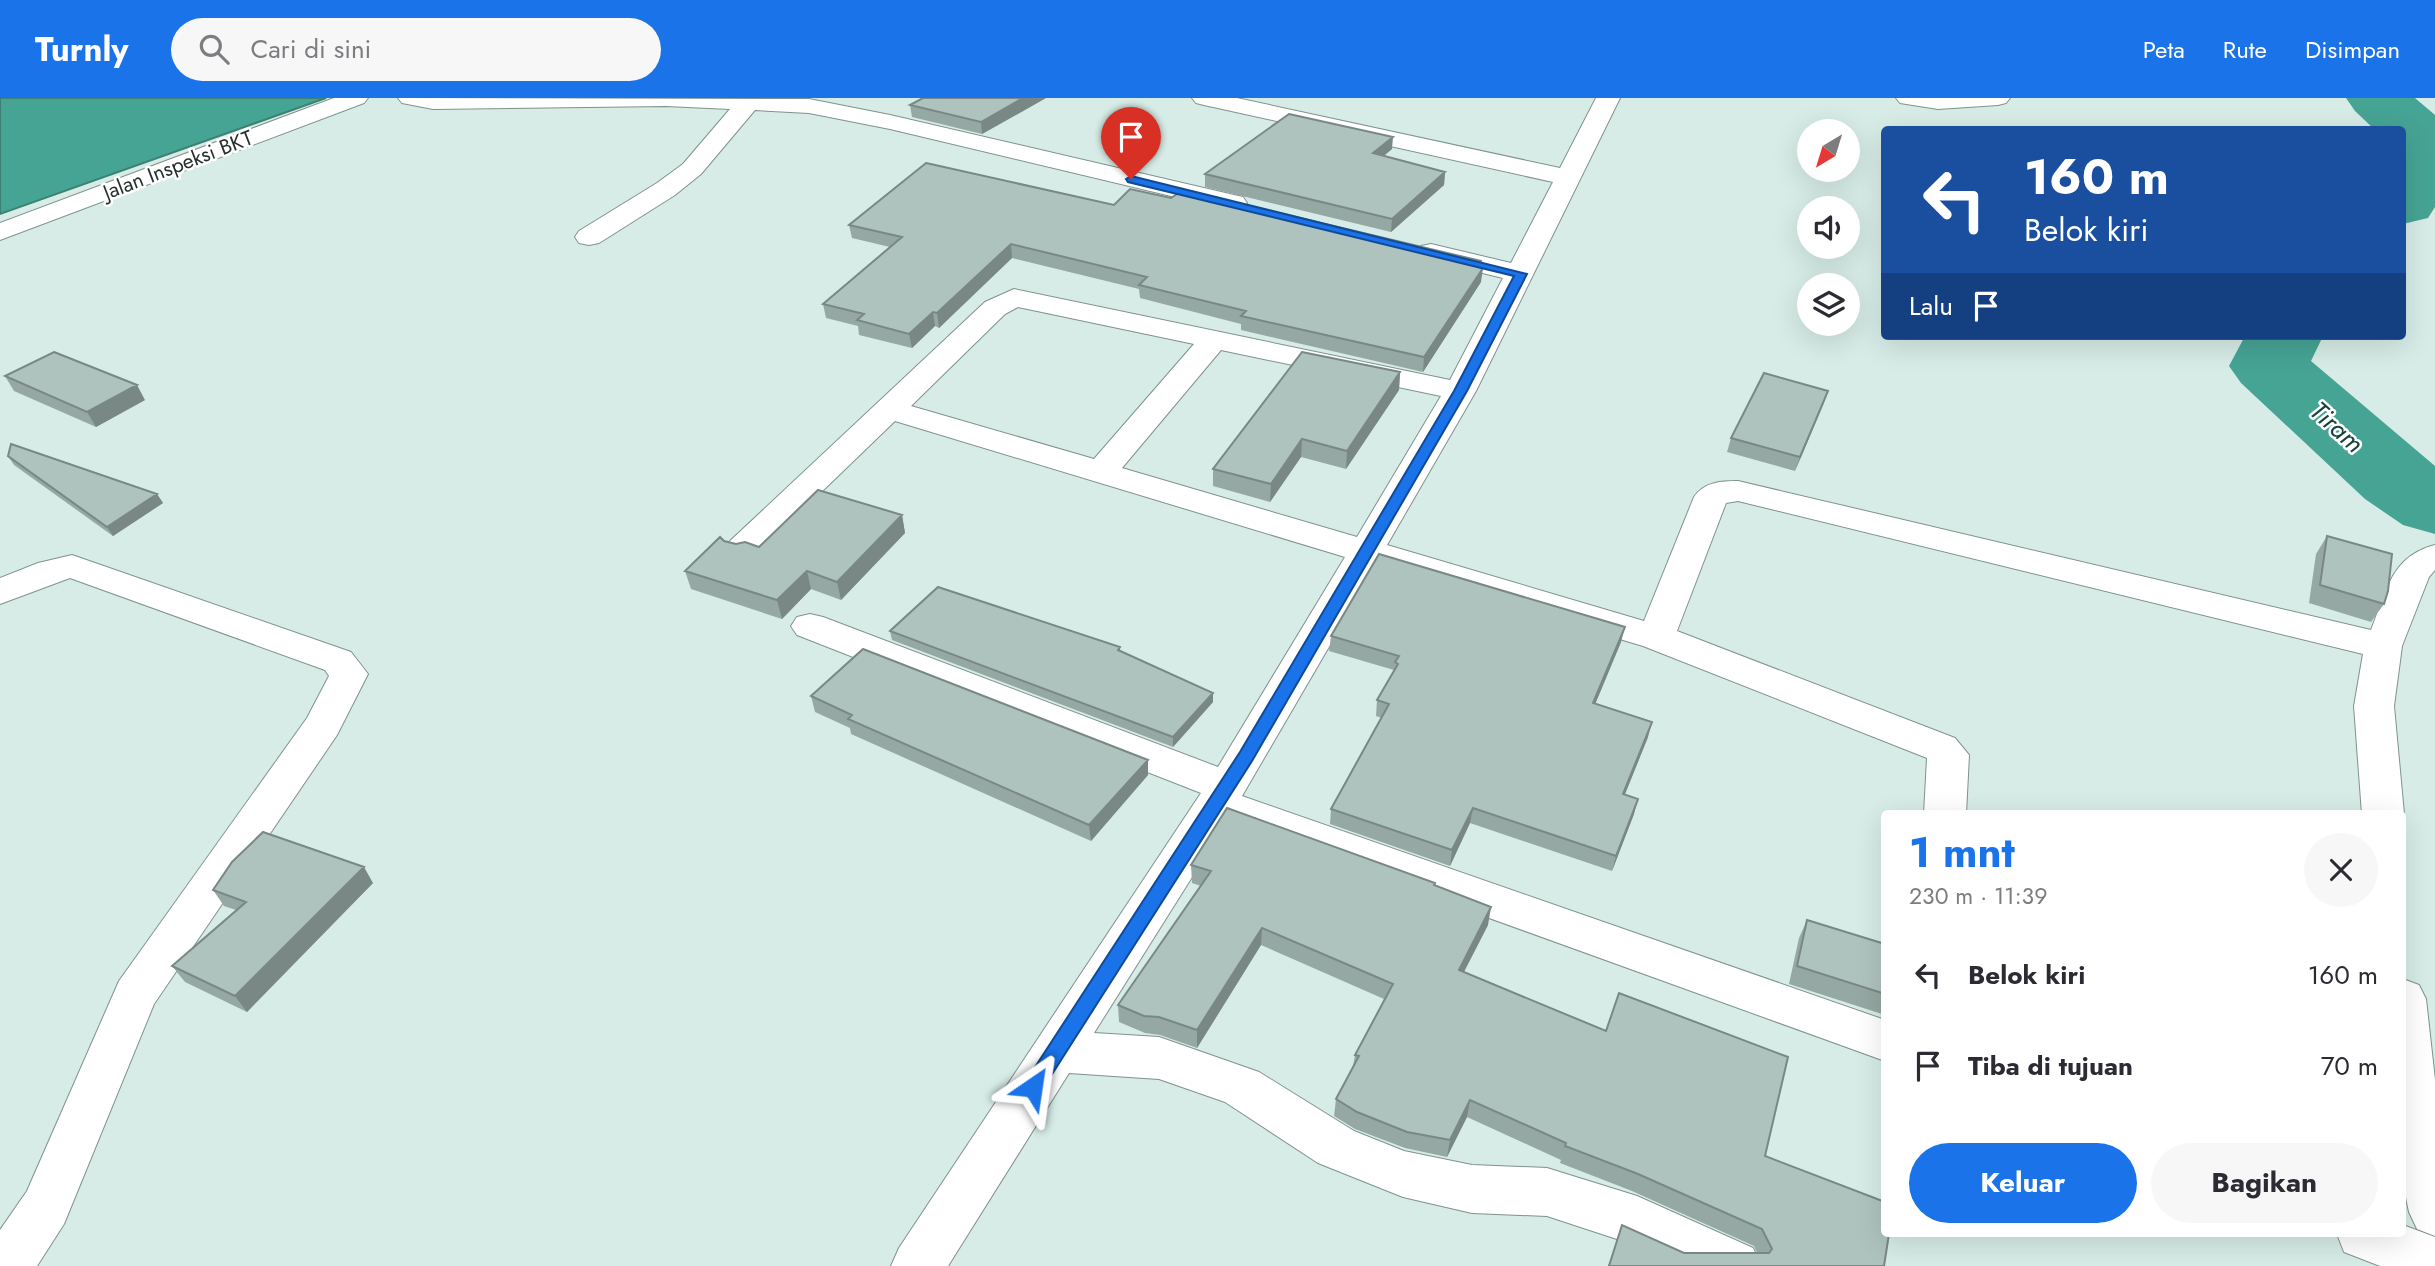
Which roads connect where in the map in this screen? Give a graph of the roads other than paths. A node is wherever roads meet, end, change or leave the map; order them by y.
1 (356, 98) edge
2 (410, 98) edge
3 (1204, 98) edge
4 (1608, 98) edge
5 (1908, 98) edge
6 (1998, 98) edge
7 (749, 103) junction
8 (1568, 178) junction
9 (1257, 209) edge
10 (0, 232) edge
11 (589, 237) dead end
12 (1403, 245) edge
13 (1521, 274) junction
14 (1215, 339) junction
15 (1460, 391) junction
16 (888, 409) junction
17 (1101, 472) junction
18 (742, 549) edge
19 (1367, 551) junction
20 (2435, 556) edge
21 (0, 592) edge
22 (810, 626) dead end
23 (1656, 637) junction
24 (2383, 646) junction
25 (1221, 794) junction
26 (1945, 810) edge
27 (2383, 810) edge
28 (2406, 1031) edge
29 (1881, 1040) edge
30 (1055, 1051) junction
31 (2435, 1212) edge
32 (2370, 1237) edge
33 (2435, 1263) edge
34 (7, 1266) edge
35 (918, 1266) edge
36 (1734, 1266) edge

1 - 10 street, Jalan Inspeksi BKT
2 - 7 street
3 - 8 street
4 - 8 street
5 - 6 street
7 - 9 street
7 - 11 street
8 - 13 street
12 - 13 street
13 - 15 street
14 - 15 street
14 - 16 street
14 - 17 street
15 - 19 street
16 - 17 street
16 - 18 street
17 - 19 street
19 - 23 street
19 - 25 street
20 - 24 street
21 - 34 street
22 - 25 street
23 - 24 street
23 - 26 street
24 - 27 street
25 - 29 street
25 - 30 street
28 - 31 street
30 - 35 street
30 - 36 street
32 - 33 street

